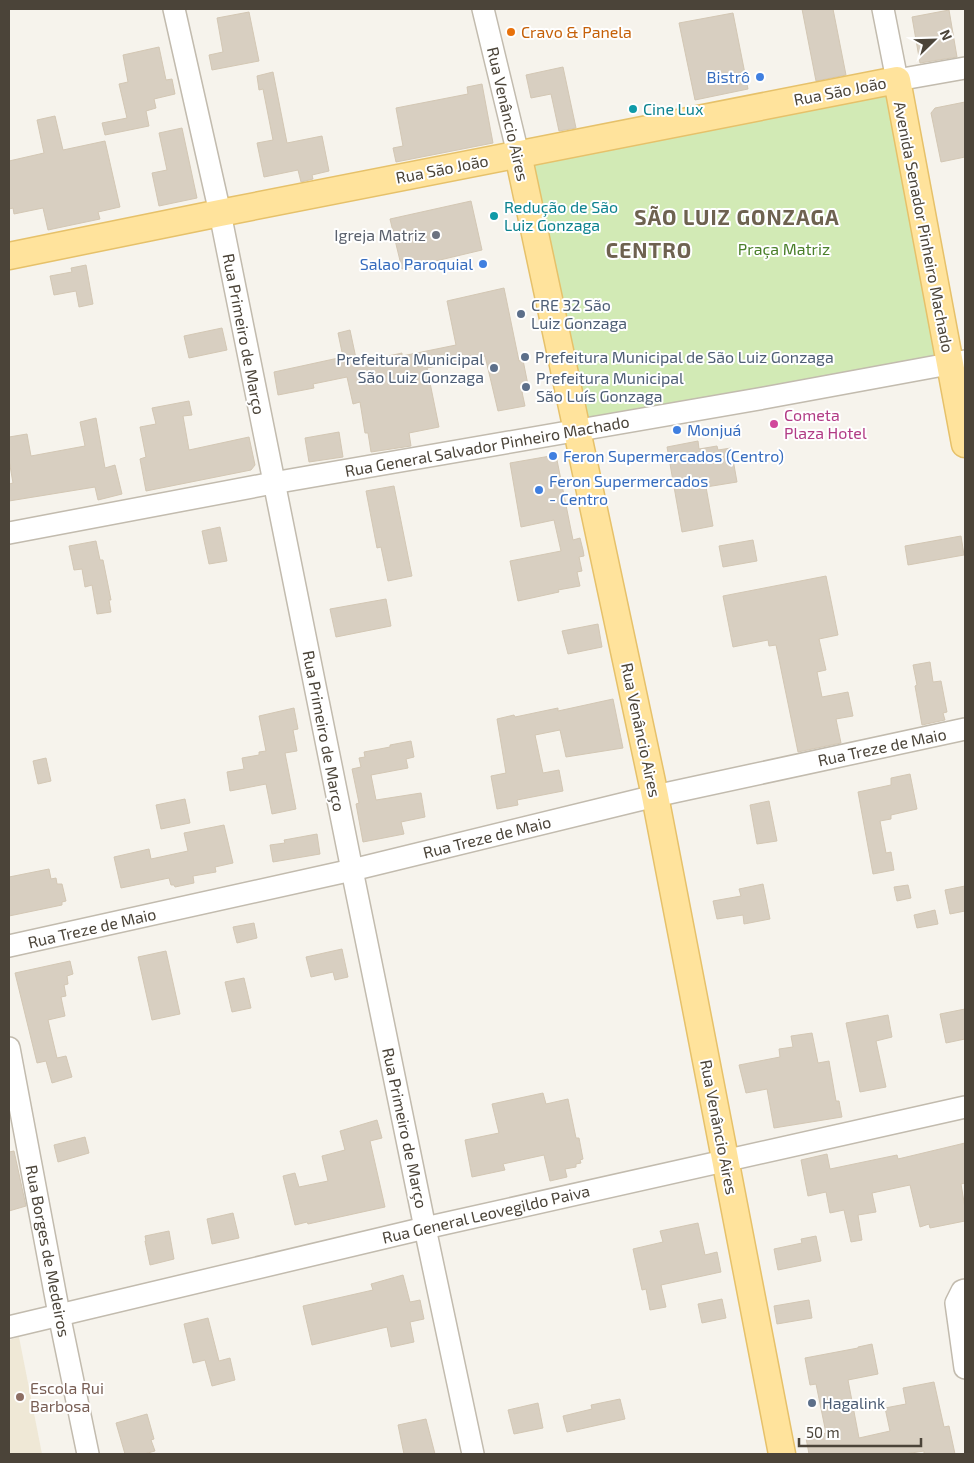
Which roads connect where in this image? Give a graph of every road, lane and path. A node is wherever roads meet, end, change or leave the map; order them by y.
1 (174, 9) edge
2 (484, 9) edge
3 (883, 9) edge
4 (965, 68) edge
5 (897, 80) junction
6 (518, 154) junction
7 (220, 213) junction
8 (9, 256) edge
9 (958, 363) edge
10 (576, 430) junction
11 (965, 444) edge
12 (273, 483) junction
13 (9, 533) edge
14 (965, 729) edge
15 (655, 796) junction
16 (352, 870) junction
17 (9, 946) edge
18 (9, 1048) edge
19 (965, 1107) edge
20 (725, 1160) junction
21 (425, 1228) junction
22 (965, 1290) edge
23 (59, 1314) junction
24 (9, 1327) edge
25 (965, 1368) edge
26 (88, 1454) edge
27 (473, 1454) edge
28 (782, 1454) edge

1 - 7 street, Rua Primeiro de Março
2 - 6 street, Rua Venâncio Aires
3 - 5 street, Avenida Senador Pinheiro Machado
4 - 5 street, Rua São João
5 - 6 main road, Rua São João
5 - 9 main road, Avenida Senador Pinheiro Machado
6 - 7 main road, Rua São João
6 - 10 main road, Rua Venâncio Aires
7 - 8 main road, Rua São João
7 - 12 street, Rua Primeiro de Março
9 - 10 street, Rua General Salvador Pinheiro Machado
9 - 11 main road, Avenida Senador Pinheiro Machado
10 - 12 street, Rua General Salvador Pinheiro Machado
10 - 15 main road, Rua Venâncio Aires
12 - 13 street, Rua General Salvador Pinheiro Machado
12 - 16 street, Rua Primeiro de Março
14 - 15 street, Rua Treze de Maio
15 - 16 street, Rua Treze de Maio
15 - 20 main road, Rua Venâncio Aires
16 - 17 street, Rua Treze de Maio
16 - 21 street, Rua Primeiro de Março
18 - 23 street, Rua Borges de Medeiros
19 - 20 street, Rua General Leovegildo Paiva
20 - 21 street, Rua General Leovegildo Paiva
20 - 28 main road, Rua Venâncio Aires
21 - 23 street, Rua General Leovegildo Paiva
21 - 27 street, Rua Primeiro de Março
22 - 25 street
23 - 24 street, Rua General Leovegildo Paiva
23 - 26 street, Rua Borges de Medeiros

